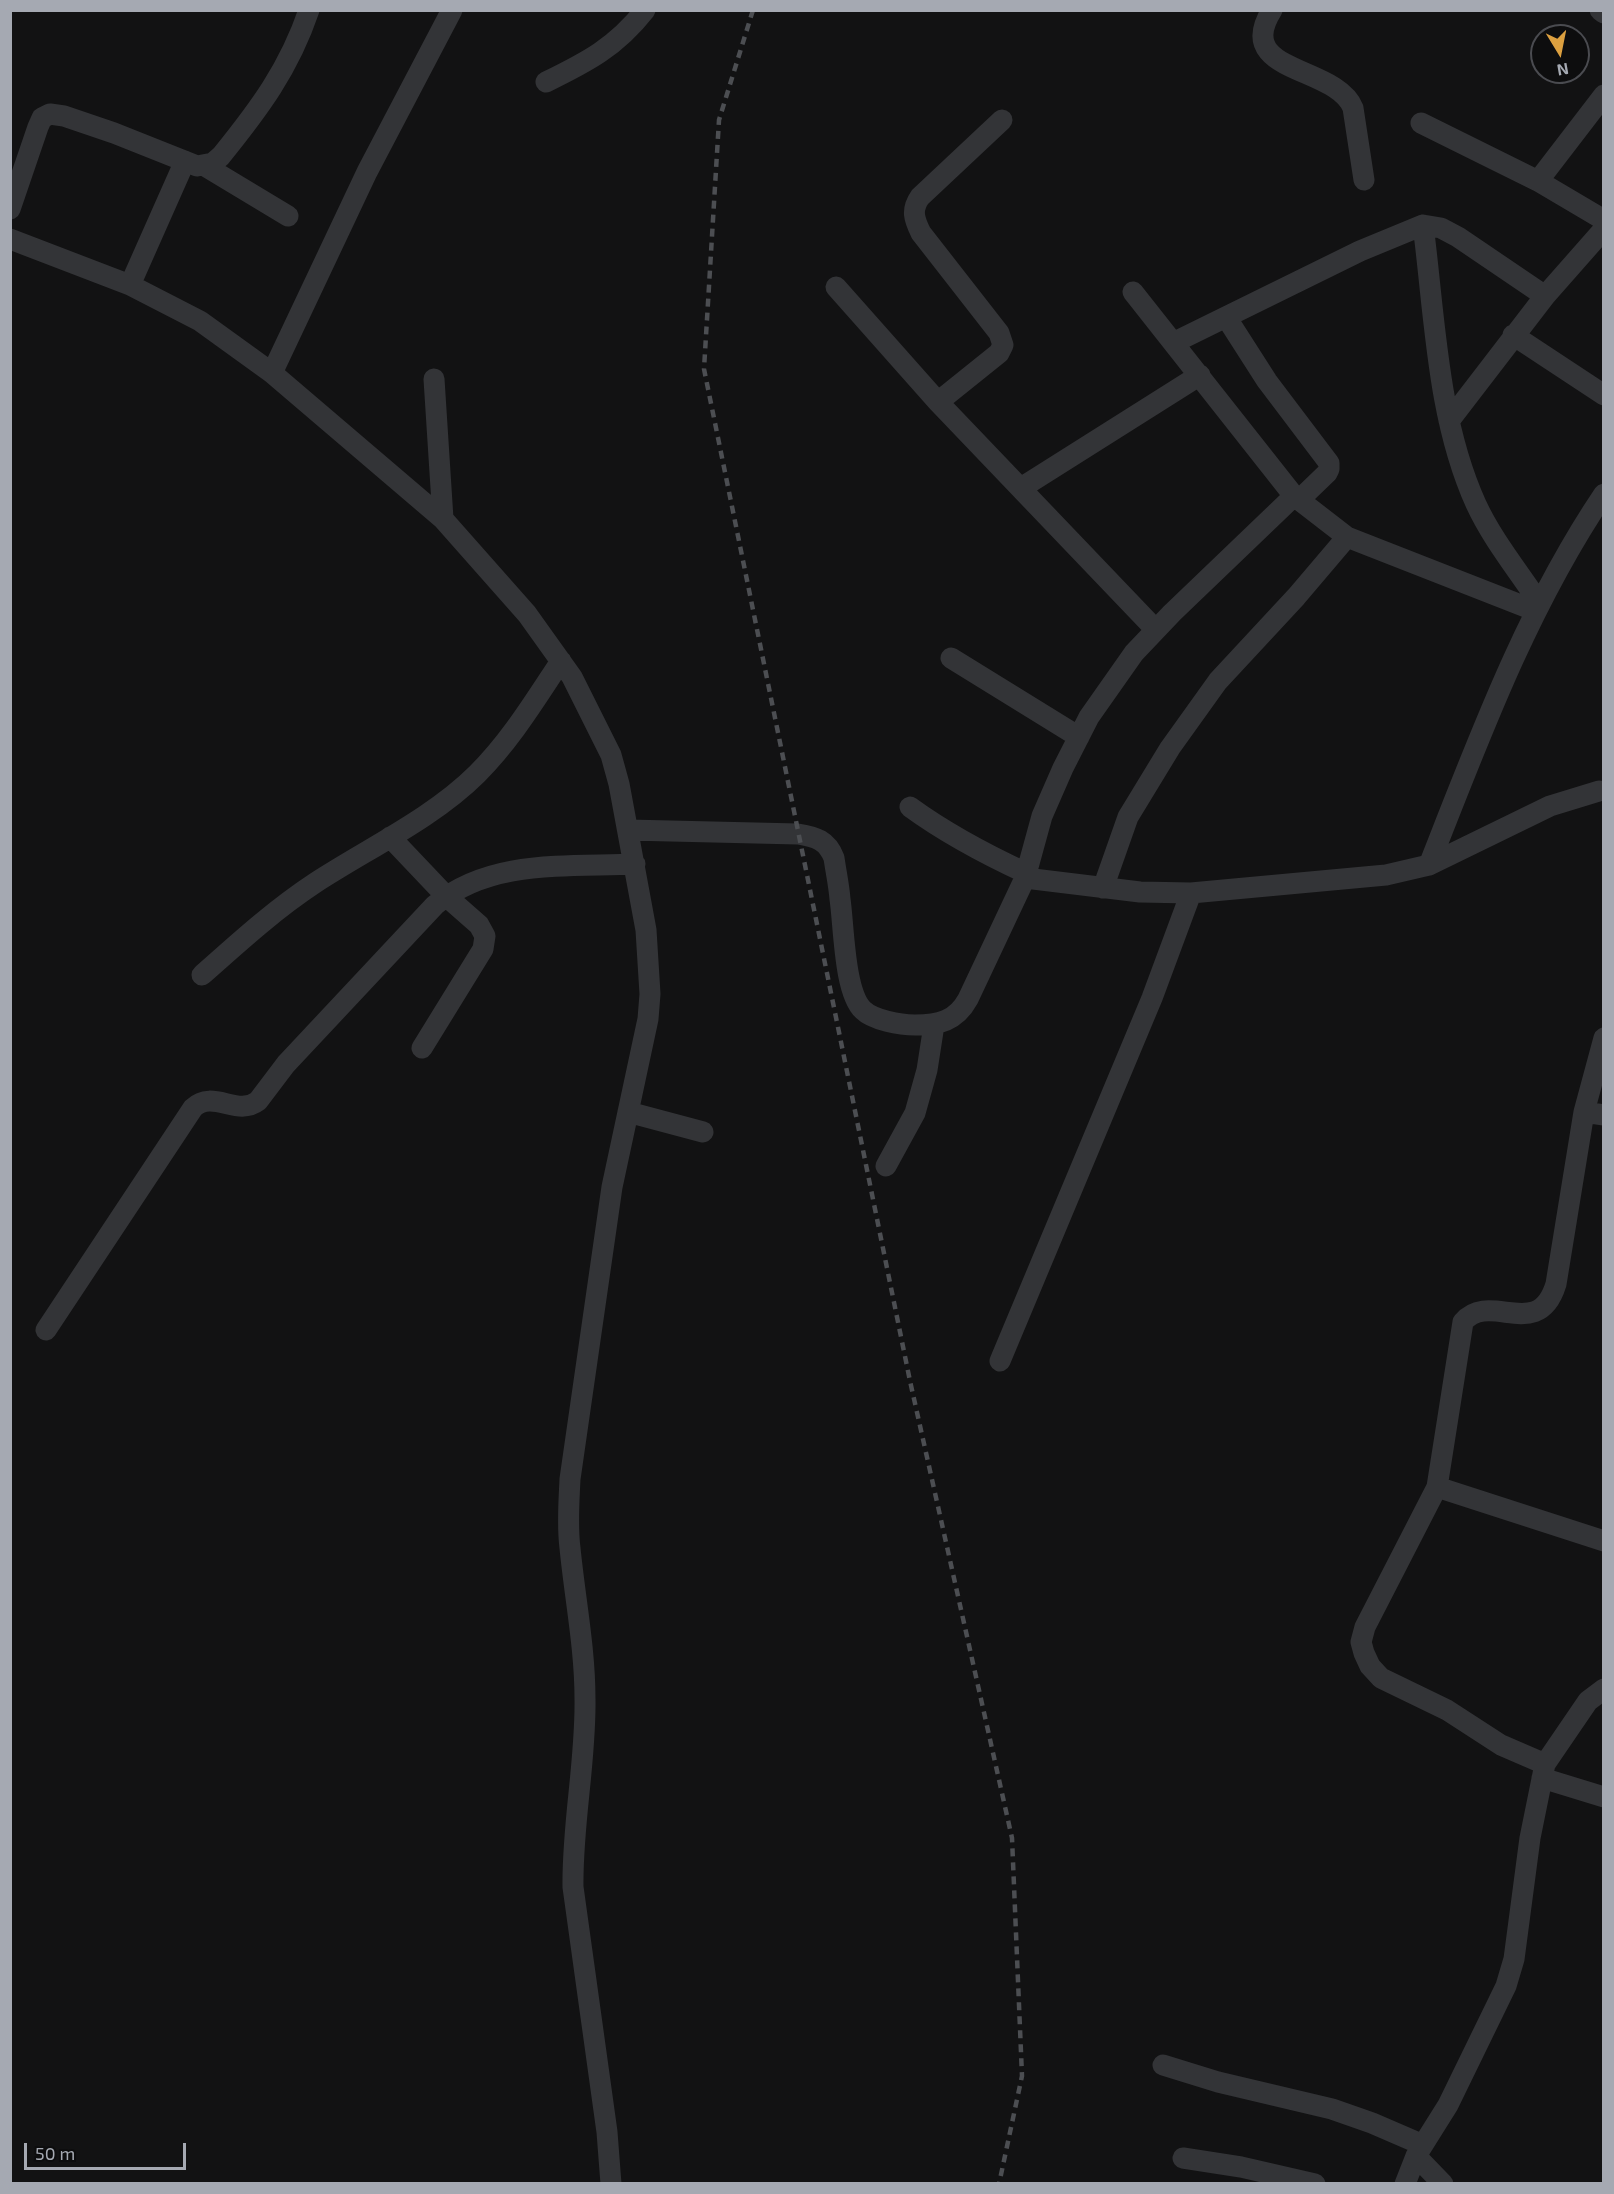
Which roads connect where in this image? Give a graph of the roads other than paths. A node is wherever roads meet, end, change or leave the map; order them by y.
1 (309, 10) edge
2 (452, 10) edge
3 (645, 10) edge
4 (1272, 10) edge
5 (1600, 10) edge
6 (1604, 13) edge
7 (546, 82) dead end
8 (1604, 95) edge
9 (1002, 120) dead end
10 (1421, 123) dead end
11 (195, 163) junction
12 (1364, 180) dead end
13 (1538, 181) junction
14 (10, 209) edge
15 (288, 216) dead end
16 (1604, 220) edge
17 (1424, 225) junction
18 (1604, 229) edge
19 (13, 245) edge
20 (130, 285) junction
21 (836, 288) dead end
22 (1133, 292) dead end
23 (1545, 296) junction
24 (1226, 317) junction
25 (1513, 336) junction
26 (1175, 342) junction
27 (272, 373) junction
28 (1200, 375) junction
29 (434, 379) dead end
30 (1604, 395) edge
31 (938, 402) junction
32 (1449, 421) junction
33 (1021, 488) junction
34 (1604, 494) edge
35 (1297, 498) junction
36 (443, 519) junction
37 (1347, 537) junction
38 (1538, 607) junction
39 (1156, 630) junction
40 (951, 658) dead end
41 (561, 661) junction
42 (1079, 737) junction
43 (1602, 797) edge
44 (910, 807) dead end
45 (628, 830) junction
46 (390, 837) junction
47 (634, 864) junction
48 (1429, 865) junction
49 (1026, 876) junction
50 (1102, 888) junction
51 (1191, 893) junction
52 (446, 896) junction
53 (202, 975) dead end
54 (934, 1025) junction
55 (1604, 1038) edge
56 (422, 1048) dead end
57 (628, 1112) junction
58 (1594, 1113) edge
59 (704, 1132) dead end
60 (886, 1166) dead end
61 (46, 1330) dead end
62 (1000, 1361) dead end
63 (1437, 1487) junction
64 (1604, 1541) edge
65 (1604, 1689) edge
66 (1543, 1771) junction
67 (1604, 1797) edge
68 (1163, 2065) dead end
69 (1420, 2151) junction
70 (1183, 2158) dead end
71 (611, 2184) edge
72 (1315, 2184) edge
73 (1405, 2184) edge
74 (1443, 2184) edge

1 - 11 street
2 - 27 street
3 - 7 street
4 - 12 street
5 - 6 street
8 - 13 street
9 - 31 street
10 - 13 street
11 - 14 street
11 - 15 street
11 - 20 street
13 - 16 street
17 - 23 street
17 - 24 street
17 - 32 street
18 - 23 street
19 - 20 street
20 - 27 street
21 - 31 street
22 - 26 street
23 - 25 street
24 - 26 street
24 - 35 street
25 - 30 street
25 - 32 street
26 - 28 street
27 - 36 street
28 - 33 street
28 - 35 street
29 - 36 street
31 - 33 street
32 - 38 street
33 - 39 street
34 - 38 street
35 - 37 street
35 - 39 street
36 - 41 street
37 - 38 street
37 - 50 street
38 - 48 street
39 - 42 street
40 - 42 street
41 - 45 street
41 - 46 street
42 - 49 street
43 - 48 street
44 - 49 street
45 - 47 street
45 - 54 street
46 - 52 street
46 - 53 street
47 - 52 street
47 - 57 street
48 - 51 street
49 - 50 street
49 - 54 street
50 - 51 street
51 - 62 street
52 - 56 street
52 - 61 street
54 - 60 street
55 - 58 street
57 - 59 street
57 - 71 street
58 - 63 street
63 - 64 street
63 - 66 street
65 - 66 street
66 - 67 street
66 - 69 street
68 - 69 street
69 - 73 street
69 - 74 street
70 - 72 street

